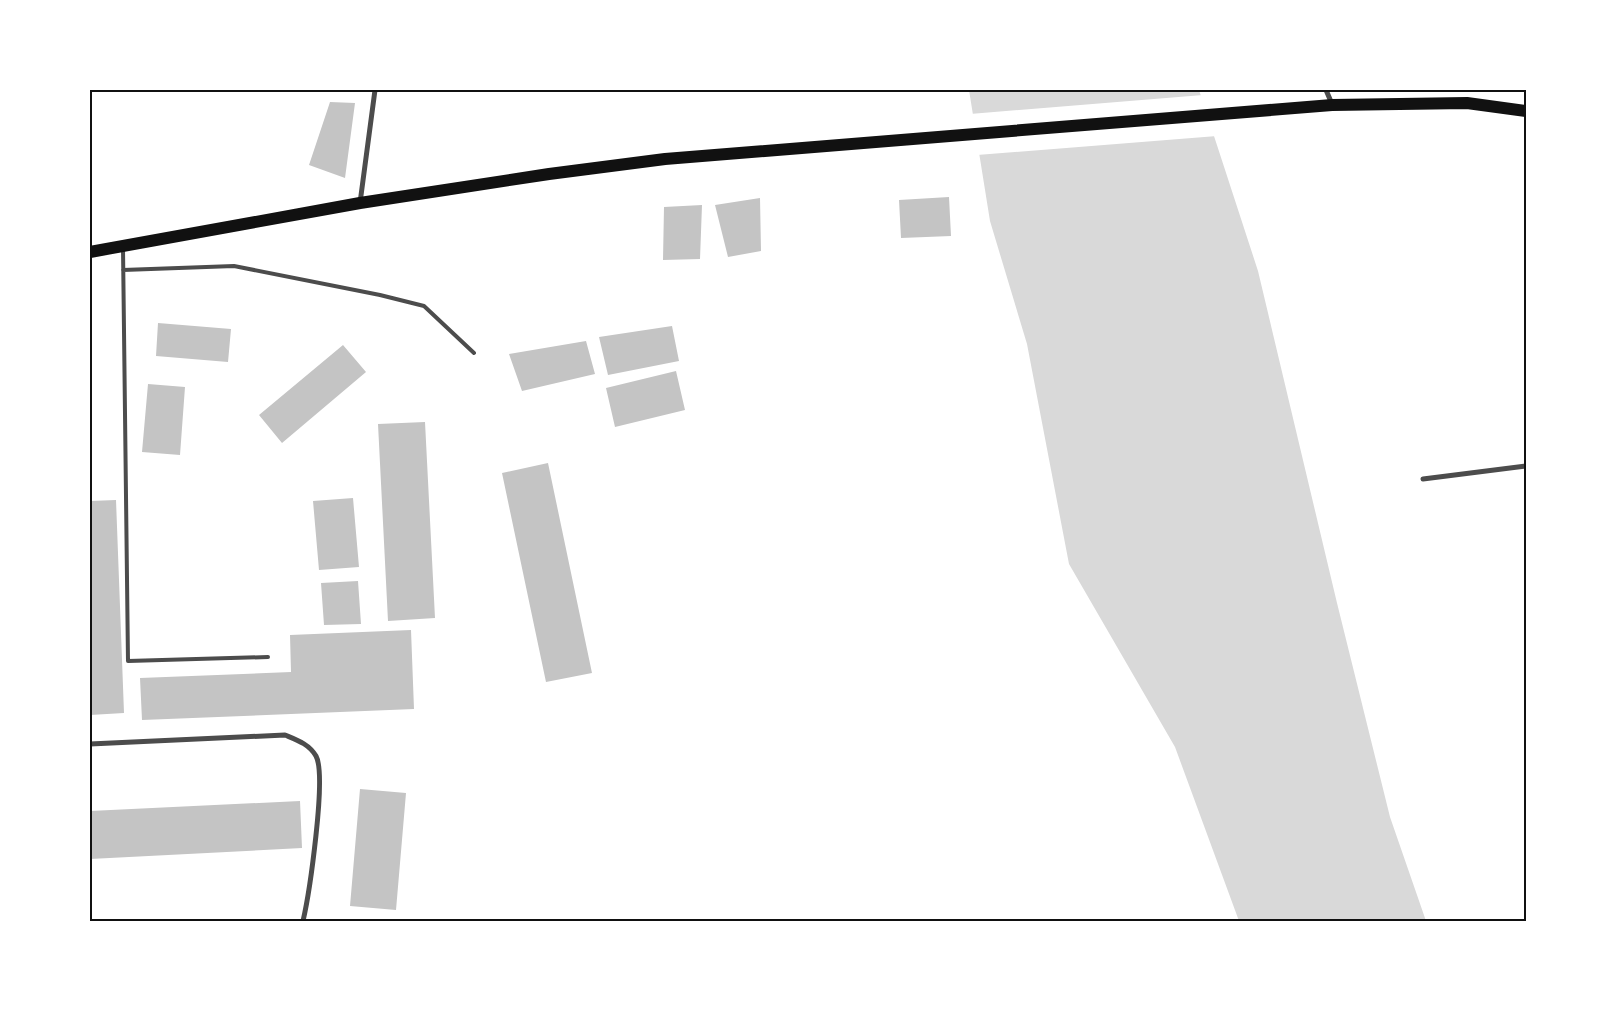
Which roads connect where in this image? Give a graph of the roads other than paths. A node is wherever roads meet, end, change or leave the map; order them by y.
1 (375, 90) edge
2 (1326, 90) edge
3 (1332, 105) junction
4 (1526, 111) edge
5 (360, 203) junction
6 (123, 246) junction
7 (90, 252) edge
8 (123, 270) junction
9 (474, 353) dead end
10 (1526, 466) edge
11 (1423, 479) dead end
12 (268, 657) dead end
13 (90, 744) edge
14 (303, 921) edge

1 - 5 street
2 - 3 street
3 - 4 main road
3 - 5 main road
5 - 6 main road
6 - 7 main road
6 - 8 lane
8 - 9 lane
8 - 12 lane
10 - 11 street
13 - 14 street

